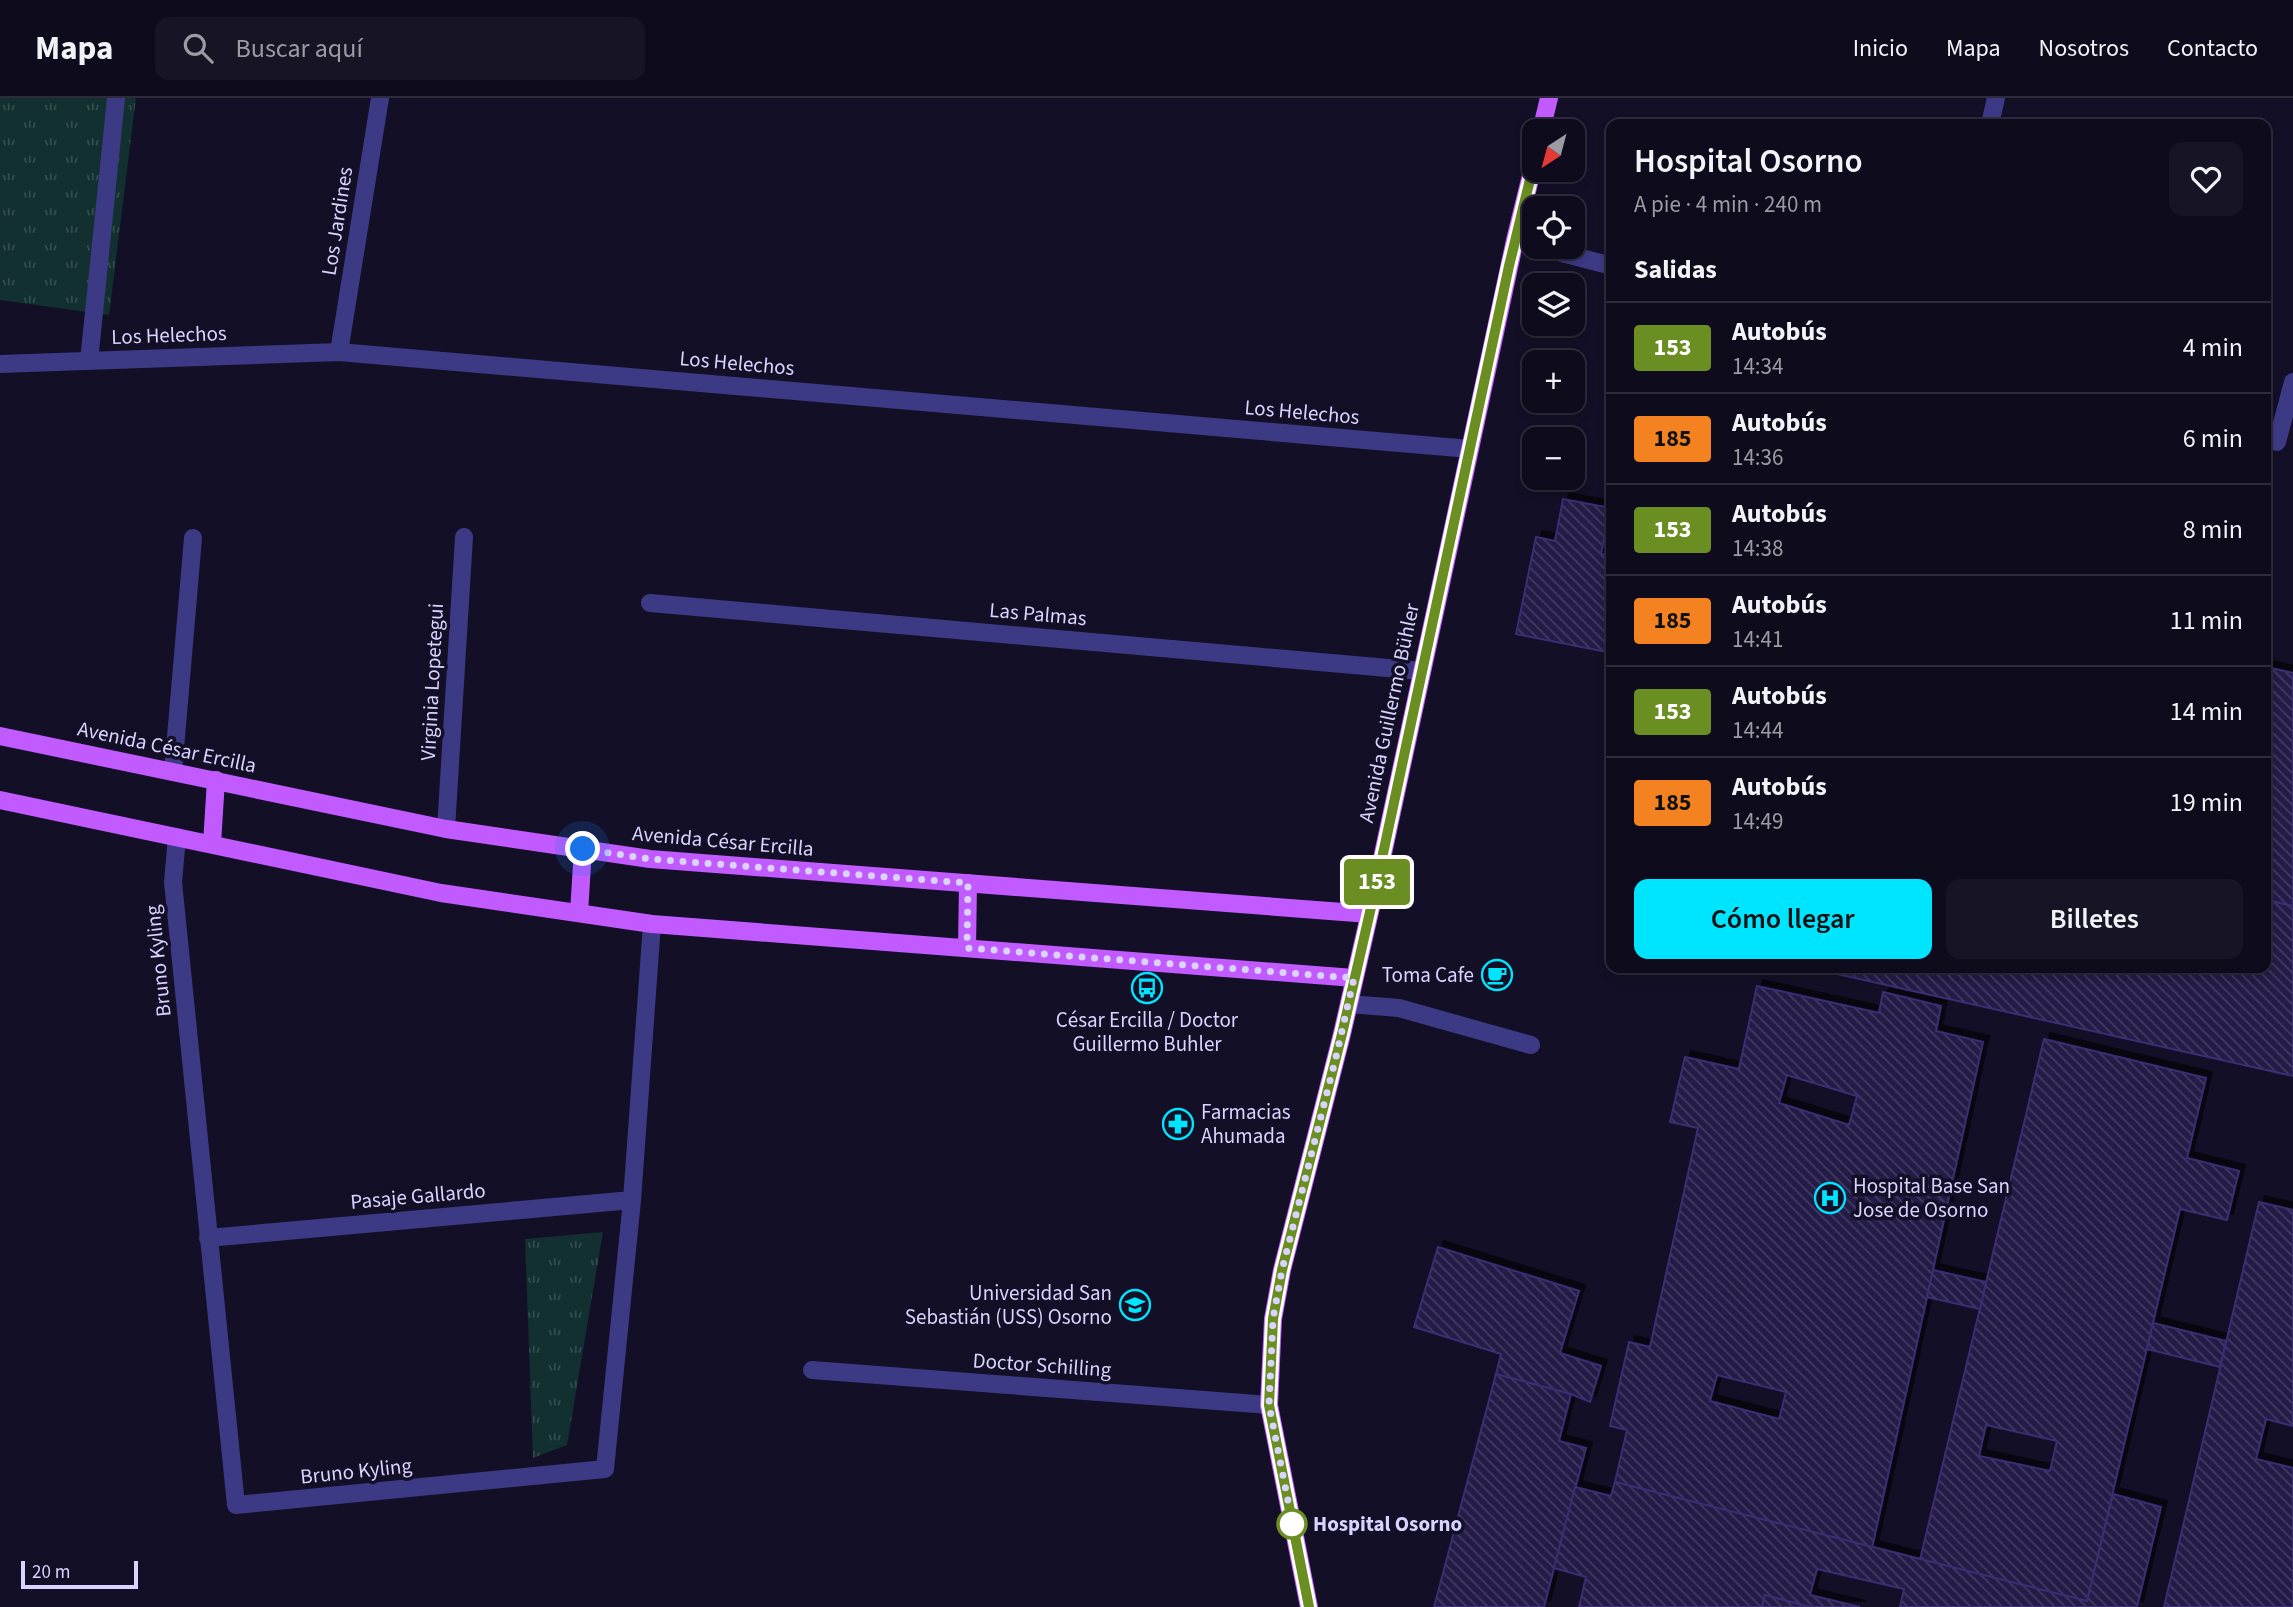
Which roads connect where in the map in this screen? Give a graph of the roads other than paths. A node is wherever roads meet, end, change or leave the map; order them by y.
1 (116, 98) edge
2 (380, 98) edge
3 (1549, 98) edge
4 (1996, 98) edge
5 (1544, 119) edge
6 (1991, 119) edge
7 (1529, 182) edge
8 (1515, 240) junction
9 (1522, 242) edge
10 (1585, 259) edge
11 (1606, 264) edge
12 (339, 352) junction
13 (89, 361) junction
14 (0, 364) edge
15 (2293, 382) edge
16 (2279, 442) edge
17 (1470, 449) junction
18 (464, 537) dead end
19 (193, 538) dead end
20 (650, 603) dead end
21 (1422, 671) junction
22 (0, 736) edge
23 (173, 772) junction
24 (216, 780) junction
25 (0, 800) edge
26 (446, 829) junction
27 (177, 837) junction
28 (212, 844) junction
29 (583, 849) junction
30 (968, 883) junction
31 (579, 913) junction
32 (1369, 914) junction
33 (652, 924) junction
34 (967, 948) junction
35 (1354, 978) junction
36 (1349, 1004) junction
37 (1531, 1045) dead end
38 (632, 1200) junction
39 (208, 1238) junction
40 (812, 1370) dead end
41 (1269, 1405) junction
42 (1309, 1607) edge

1 - 13 street
2 - 12 street, Los Jardines
3 - 5 main road
4 - 6 street
7 - 8 main road, Avenida Guillermo Bühler
8 - 9 street
8 - 17 main road, Avenida Guillermo Bühler
10 - 11 street
12 - 13 street, Los Helechos
12 - 17 street, Los Helechos
13 - 14 street, Los Helechos
15 - 16 street
17 - 21 main road, Avenida Guillermo Bühler
18 - 26 street, Virginia Lopetegui
19 - 23 street
20 - 21 street, Las Palmas
21 - 32 main road, Avenida Guillermo Bühler
22 - 23 main road, Avenida César Ercilla
23 - 24 main road, Avenida César Ercilla
24 - 26 main road, Avenida César Ercilla
24 - 28 main road
25 - 27 main road
26 - 29 main road, Avenida César Ercilla
27 - 28 main road
27 - 39 street, Bruno Kyling
28 - 31 main road
29 - 30 main road, Avenida César Ercilla
29 - 31 main road
30 - 32 main road, Avenida César Ercilla
30 - 34 main road
31 - 33 main road
32 - 35 main road, Avenida Guillermo Bühler
33 - 34 main road
33 - 38 street, Bruno Kyling
34 - 35 main road
35 - 36 main road, Avenida Guillermo Bühler
36 - 37 street
36 - 41 main road, Avenida Guillermo Bühler
38 - 39 street, Pasaje Gallardo
38 - 39 street, Bruno Kyling
40 - 41 street, Doctor Schilling
41 - 42 main road, Avenida Guillermo Bühler

